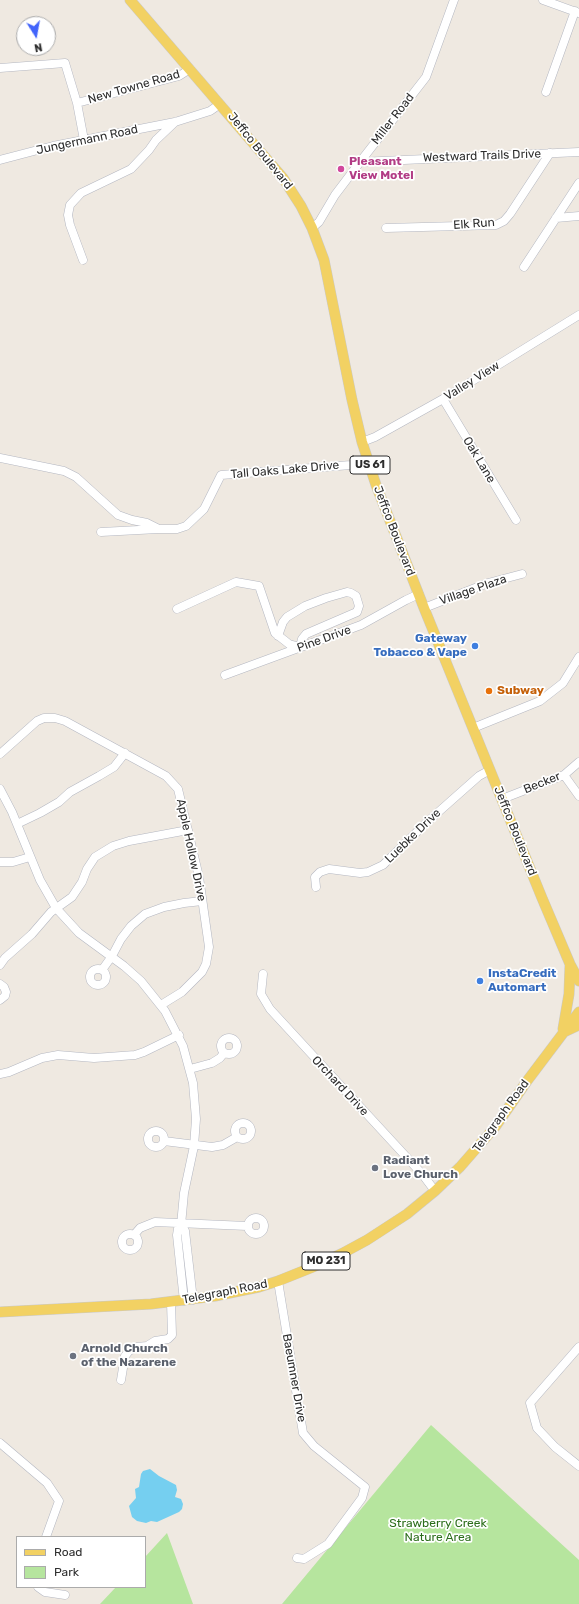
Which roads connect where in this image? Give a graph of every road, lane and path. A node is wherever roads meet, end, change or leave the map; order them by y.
1 (130, 0) edge
2 (454, 0) edge
3 (543, 0) edge
4 (577, 12) edge
5 (0, 68) edge
6 (190, 69) junction
7 (546, 92) dead end
8 (77, 103) junction
9 (220, 104) junction
10 (175, 122) junction
11 (84, 140) junction
12 (579, 152) edge
13 (550, 153) junction
14 (0, 160) edge
15 (360, 162) junction
16 (579, 183) edge
17 (579, 216) edge
18 (556, 218) junction
19 (312, 228) junction
20 (386, 228) dead end
21 (82, 260) dead end
22 (524, 267) dead end
23 (579, 315) edge
24 (443, 399) junction
25 (362, 442) junction
26 (0, 458) edge
27 (368, 461) junction
28 (516, 520) dead end
29 (159, 529) junction
30 (101, 532) dead end
31 (522, 574) dead end
32 (419, 594) junction
33 (177, 608) dead end
34 (424, 608) junction
35 (278, 636) junction
36 (300, 648) junction
37 (579, 657) edge
38 (225, 675) dead end
39 (473, 728) junction
40 (125, 753) junction
41 (0, 754) edge
42 (579, 762) edge
43 (490, 770) junction
44 (564, 775) junction
45 (0, 789) edge
46 (579, 796) edge
47 (502, 799) junction
48 (17, 824) junction
49 (188, 830) junction
50 (0, 854) edge
51 (30, 856) junction
52 (0, 862) edge
53 (316, 888) dead end
54 (202, 901) junction
55 (56, 908) junction
56 (112, 956) junction
57 (570, 964) junction
58 (0, 965) edge
59 (102, 970) dead end
60 (263, 974) dead end
61 (579, 981) edge
62 (0, 984) edge
63 (0, 1000) edge
64 (161, 1004) junction
65 (579, 1012) edge
66 (579, 1025) edge
67 (562, 1033) junction
68 (178, 1035) junction
69 (224, 1053) dead end
70 (190, 1069) junction
71 (0, 1074) edge
72 (236, 1137) dead end
73 (164, 1141) dead end
74 (194, 1145) junction
75 (435, 1191) junction
76 (181, 1224) junction
77 (247, 1226) dead end
78 (134, 1235) dead end
79 (278, 1281) junction
80 (188, 1300) junction
81 (170, 1302) junction
82 (0, 1312) edge
83 (579, 1347) edge
84 (121, 1380) dead end
85 (0, 1444) edge
86 (579, 1466) edge
87 (46, 1536) edge
88 (297, 1558) dead end
89 (39, 1588) edge
90 (65, 1595) dead end

1 - 6 main road, Jeffco Boulevard / US 61
2 - 15 street, Miller Road
3 - 4 street
4 - 7 street
5 - 8 street
6 - 8 street, New Towne Road
6 - 9 main road, Jeffco Boulevard / US 61
8 - 11 street
9 - 10 street, Jungermann Road
9 - 19 main road, Jeffco Boulevard / US 61
10 - 11 street, Jungermann Road
10 - 21 street
11 - 14 street, Jungermann Road
12 - 13 street, Westward Trails Drive
13 - 15 street, Westward Trails Drive
13 - 20 street, Elk Run
15 - 19 street, Miller Road
16 - 18 street
17 - 18 street
18 - 22 street
19 - 25 main road, Jeffco Boulevard / US 61
23 - 24 street, Valley View
24 - 25 street, Valley View
24 - 28 street, Oak Lane
25 - 27 main road, Jeffco Boulevard / US 61
26 - 29 street, Tall Oaks Lake Drive
27 - 29 street, Tall Oaks Lake Drive
27 - 32 main road, Jeffco Boulevard / US 61
29 - 30 street, Tall Oaks Lake Drive
31 - 34 street, Village Plaza
32 - 34 main road, Jeffco Boulevard / US 61
32 - 36 street, Pine Drive
33 - 35 street
34 - 39 main road, Jeffco Boulevard / US 61
35 - 36 street
35 - 36 street
36 - 38 street, Pine Drive
37 - 39 street
39 - 43 main road, Jeffco Boulevard / US 61
40 - 41 street, Apple Hollow Drive
40 - 48 street
40 - 49 street, Apple Hollow Drive
42 - 44 street, Becker
43 - 47 main road, Jeffco Boulevard / US 61
43 - 53 street, Luebke Drive
44 - 46 street
44 - 47 street, Becker
45 - 48 street
47 - 57 main road, Jeffco Boulevard / US 61
48 - 51 street
49 - 54 street, Apple Hollow Drive
49 - 55 street
50 - 52 street
51 - 52 street
51 - 55 street
54 - 56 street
54 - 64 street, Apple Hollow Drive
55 - 56 street
55 - 58 street
56 - 59 street
56 - 64 street
57 - 61 main road, Jeffco Boulevard / US 61
57 - 67 main road
60 - 75 street, Orchard Drive
62 - 63 street
64 - 68 street
65 - 67 main road, Telegraph Road / MO 231
66 - 67 main road
67 - 75 main road, Telegraph Road / MO 231
68 - 70 street
68 - 71 street
69 - 70 street
70 - 74 street
72 - 74 street
73 - 74 street
74 - 76 street
75 - 79 main road, Telegraph Road / MO 231
76 - 77 street
76 - 78 street
76 - 80 street
79 - 80 main road, Telegraph Road / MO 231
79 - 88 street, Baeumner Drive
80 - 81 main road, Telegraph Road / MO 231
81 - 82 main road, Telegraph Road / MO 231
81 - 84 street
83 - 86 street
85 - 87 street
89 - 90 street

